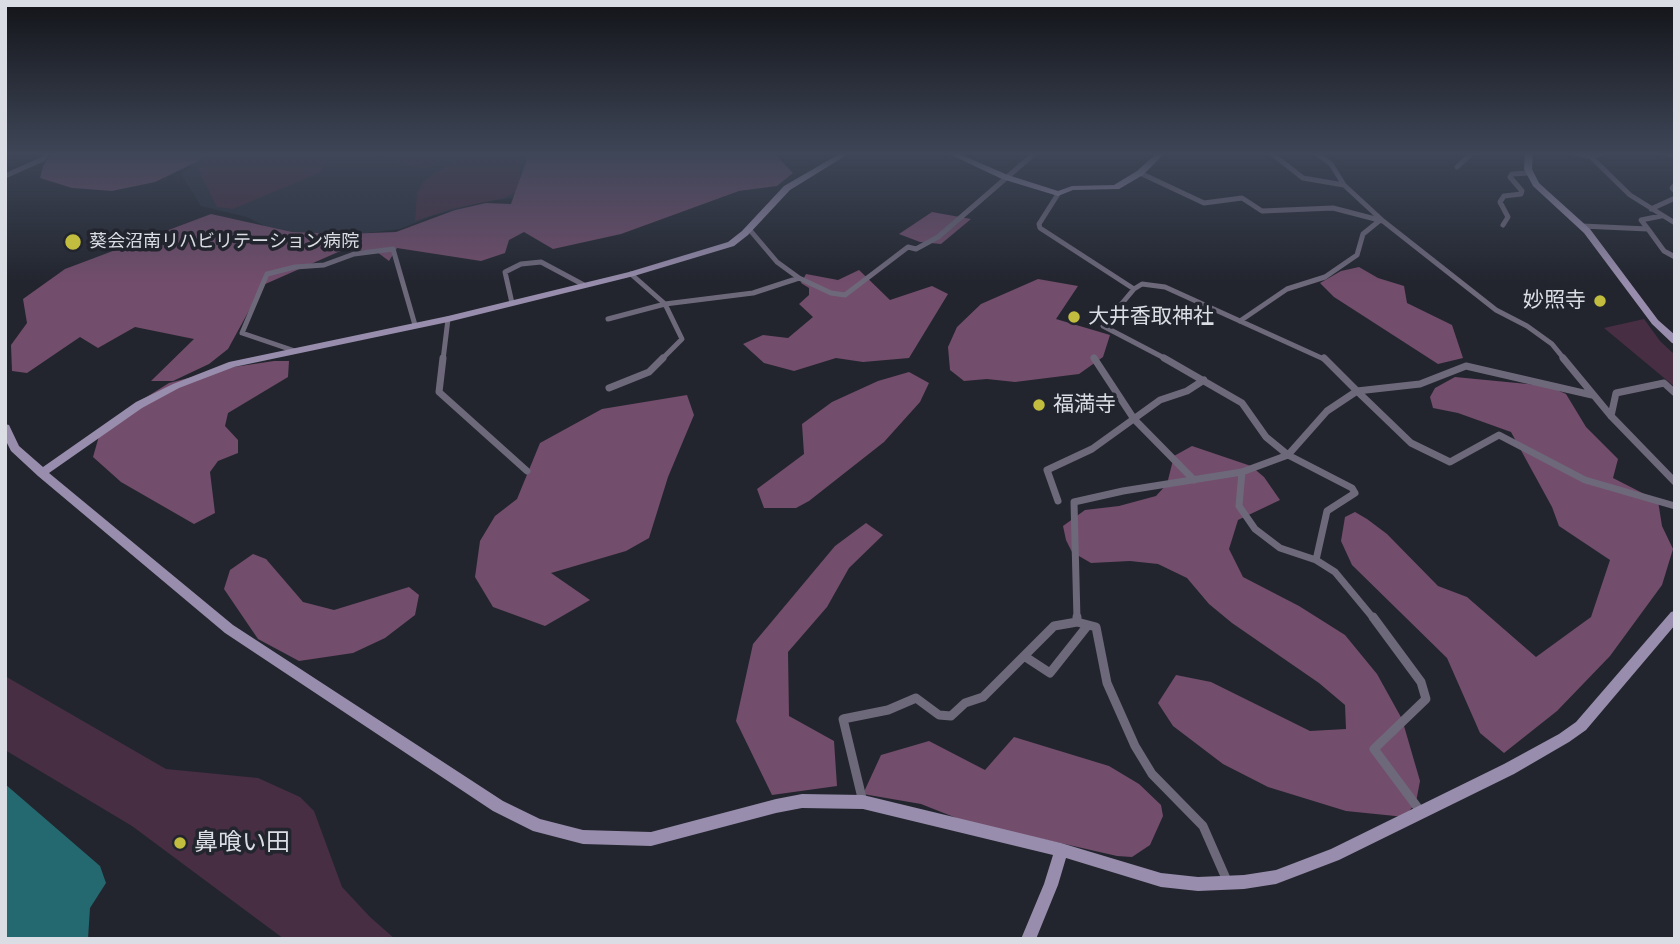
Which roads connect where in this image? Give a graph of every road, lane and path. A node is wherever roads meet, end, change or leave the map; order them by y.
1 (779, 197) edge
2 (983, 197) edge
3 (1056, 197) edge
4 (1191, 197) edge
5 (1356, 197) edge
6 (1503, 197) edge
7 (1548, 197) edge
8 (1635, 197) edge
9 (1675, 198) edge
10 (1651, 209) junction
11 (1662, 216) junction
12 (1381, 221) junction
13 (1675, 223) edge
14 (1503, 225) dead end
15 (1582, 226) junction
16 (749, 229) junction
17 (1648, 229) junction
18 (1675, 257) edge
19 (631, 274) junction
20 (799, 278) junction
21 (584, 285) junction
22 (1134, 289) junction
23 (512, 303) junction
24 (665, 304) junction
25 (448, 318) junction
26 (608, 319) dead end
27 (1240, 321) junction
28 (415, 325) junction
29 (1675, 341) edge
30 (295, 351) junction
31 (1094, 358) dead end
32 (1204, 380) junction
33 (609, 388) dead end
34 (1357, 391) junction
35 (1675, 393) edge
36 (1593, 396) junction
37 (1611, 416) junction
38 (1134, 419) junction
39 (5, 428) edge
40 (1288, 455) junction
41 (527, 471) dead end
42 (1242, 472) junction
43 (42, 473) junction
44 (1194, 480) junction
45 (1675, 482) edge
46 (1675, 496) edge
47 (1058, 502) dead end
48 (1671, 504) edge
49 (1316, 560) junction
50 (1675, 616) edge
51 (1077, 622) junction
52 (1088, 625) junction
53 (1024, 656) junction
54 (863, 802) junction
55 (1421, 812) junction
56 (1061, 850) junction
57 (1228, 883) junction
58 (1028, 939) edge

1 - 16 street
2 - 20 street
3 - 22 street
4 - 12 street
5 - 12 street
6 - 14 street
7 - 15 street
8 - 10 street
9 - 10 street
10 - 11 street
11 - 13 street
11 - 17 street
12 - 27 street
12 - 36 street
15 - 17 street
15 - 29 street
16 - 19 street
16 - 20 street
17 - 18 street
19 - 21 street
19 - 24 street
20 - 24 street
21 - 23 street
21 - 23 street
22 - 27 street
22 - 32 street
23 - 25 street
24 - 26 street
24 - 33 street
25 - 28 street
25 - 41 street
27 - 34 street
28 - 30 street
28 - 30 street
30 - 43 street
31 - 38 street
32 - 38 street
32 - 40 street
34 - 36 street
34 - 40 street
34 - 48 street
35 - 37 street
36 - 37 street
37 - 45 street
38 - 44 street
38 - 47 street
39 - 43 street
40 - 42 street
40 - 49 street
42 - 44 street
42 - 49 street
43 - 54 street
44 - 51 street
46 - 48 street
49 - 55 street
50 - 55 street
51 - 52 street
51 - 53 street
52 - 53 street
52 - 57 street
53 - 54 street
54 - 56 street
55 - 57 street
56 - 57 street
56 - 58 street

